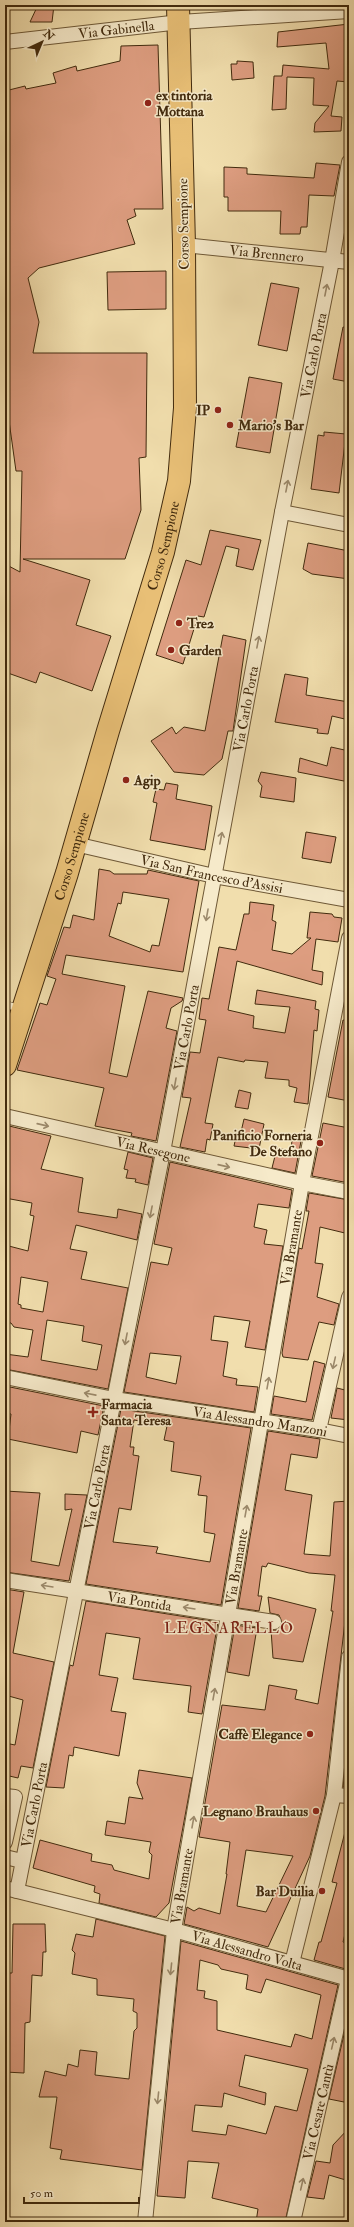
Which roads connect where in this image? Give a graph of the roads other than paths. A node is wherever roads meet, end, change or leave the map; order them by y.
1 (349, 10) edge
2 (179, 14) edge
3 (5, 42) edge
4 (349, 162) edge
5 (184, 244) junction
6 (332, 261) junction
7 (349, 262) edge
8 (282, 512) junction
9 (349, 525) edge
10 (75, 844) junction
11 (214, 876) junction
12 (349, 900) edge
13 (349, 938) edge
14 (347, 956) edge
15 (14, 1007) edge
16 (5, 1065) edge
17 (5, 1116) edge
18 (163, 1152) junction
19 (302, 1184) junction
20 (349, 1192) edge
21 (349, 1297) edge
22 (5, 1377) edge
23 (114, 1399) junction
24 (261, 1423) junction
25 (319, 1430) junction
26 (349, 1436) edge
27 (5, 1580) edge
28 (75, 1591) junction
29 (228, 1614) junction
30 (274, 1622) dead end
31 (349, 1657) edge
32 (334, 1795) junction
33 (5, 1796) edge
34 (349, 1796) edge
35 (5, 1842) edge
36 (5, 1857) edge
37 (22, 1861) junction
38 (11, 1890) edge
39 (174, 1930) junction
40 (292, 1963) junction
41 (348, 1979) edge
42 (145, 2222) edge
43 (293, 2222) edge

1 - 2 street, Via Gabinella
2 - 3 street, Via Gabinella
2 - 5 main road, Corso Sempione
4 - 6 street, Via Carlo Porta
5 - 6 street, Via Brennero
5 - 10 main road, Corso Sempione
6 - 7 street, Via Brennero
8 -> 6 street, Via Carlo Porta
8 - 9 street
11 -> 8 street, Via Carlo Porta
10 - 11 street, Via San Francesco d'Assisi
10 - 15 main road, Corso Sempione
11 - 12 street, Via San Francesco d'Assisi
11 -> 18 street, Via Carlo Porta
13 - 14 street, Via Bramante
14 - 19 street, Via Bramante
15 - 16 main road, Corso Sempione
17 -> 18 street, Via Resegone
18 -> 19 street, Via Resegone
18 -> 23 street, Via Carlo Porta
19 - 20 street, Via Resegone
24 -> 19 street, Via Bramante
21 -> 25 street
23 -> 22 street, Via Alessandro Manzoni
23 - 24 street, Via Alessandro Manzoni
23 - 28 street, Via Carlo Porta
24 - 25 street, Via Alessandro Manzoni
29 -> 24 street, Via Bramante
25 - 26 street, Via Alessandro Manzoni
28 -> 27 street, Via Pontida
29 -> 28 street, Via Pontida
28 - 37 street, Via Carlo Porta
29 - 30 street, Via Pontida
39 -> 29 street, Via Bramante
31 - 32 street
32 - 34 street
32 - 40 street
33 - 35 street
36 - 37 street
37 - 38 street, Via Carlo Porta
38 - 39 street, Via Alessandro Volta
39 - 40 street, Via Alessandro Volta
39 -> 42 street, Via Bramante
40 - 41 street, Via Alessandro Volta
43 -> 41 street, Via Cesare Cantù

